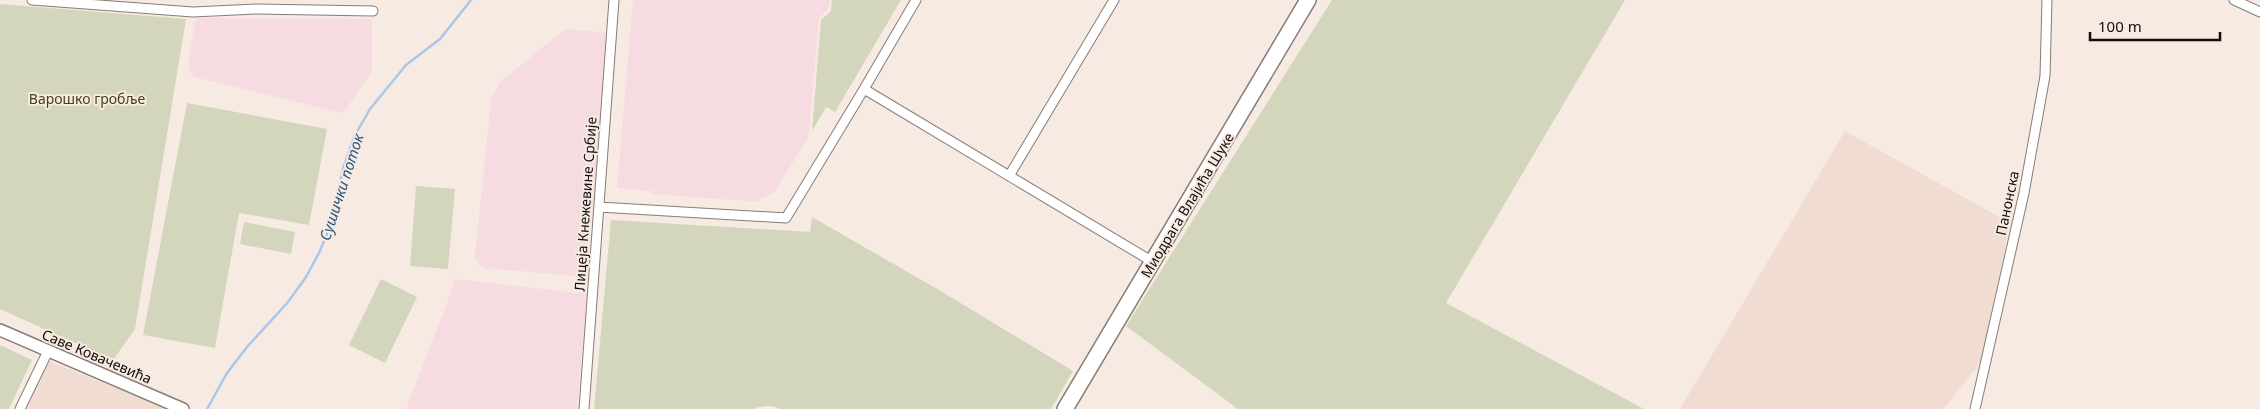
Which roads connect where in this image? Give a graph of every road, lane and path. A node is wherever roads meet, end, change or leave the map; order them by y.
1 (32, 0) edge
2 (53, 0) edge
3 (614, 0) edge
4 (916, 0) edge
5 (1114, 0) edge
6 (1308, 0) edge
7 (2047, 0) edge
8 (2234, 0) edge
9 (373, 11) dead end
10 (2260, 12) edge
11 (864, 89) junction
12 (1009, 176) junction
13 (599, 206) junction
14 (1153, 262) junction
15 (0, 330) edge
16 (48, 351) junction
17 (20, 409) edge
18 (183, 409) edge
19 (584, 409) edge
20 (1065, 409) edge
21 (1975, 409) edge

1 - 2 street
2 - 9 street
3 - 13 street, Лицеја Кнежевине Србије
4 - 11 street
5 - 12 street
6 - 14 main road, Миодрага Влајића Шуке
7 - 21 street, Панонска
8 - 10 street
11 - 12 street
11 - 13 street
12 - 14 street
13 - 19 street, Лицеја Кнежевине Србије
14 - 20 main road, Миодрага Влајића Шуке
15 - 16 street, Саве Ковачевића
16 - 17 street
16 - 18 street, Саве Ковачевића

